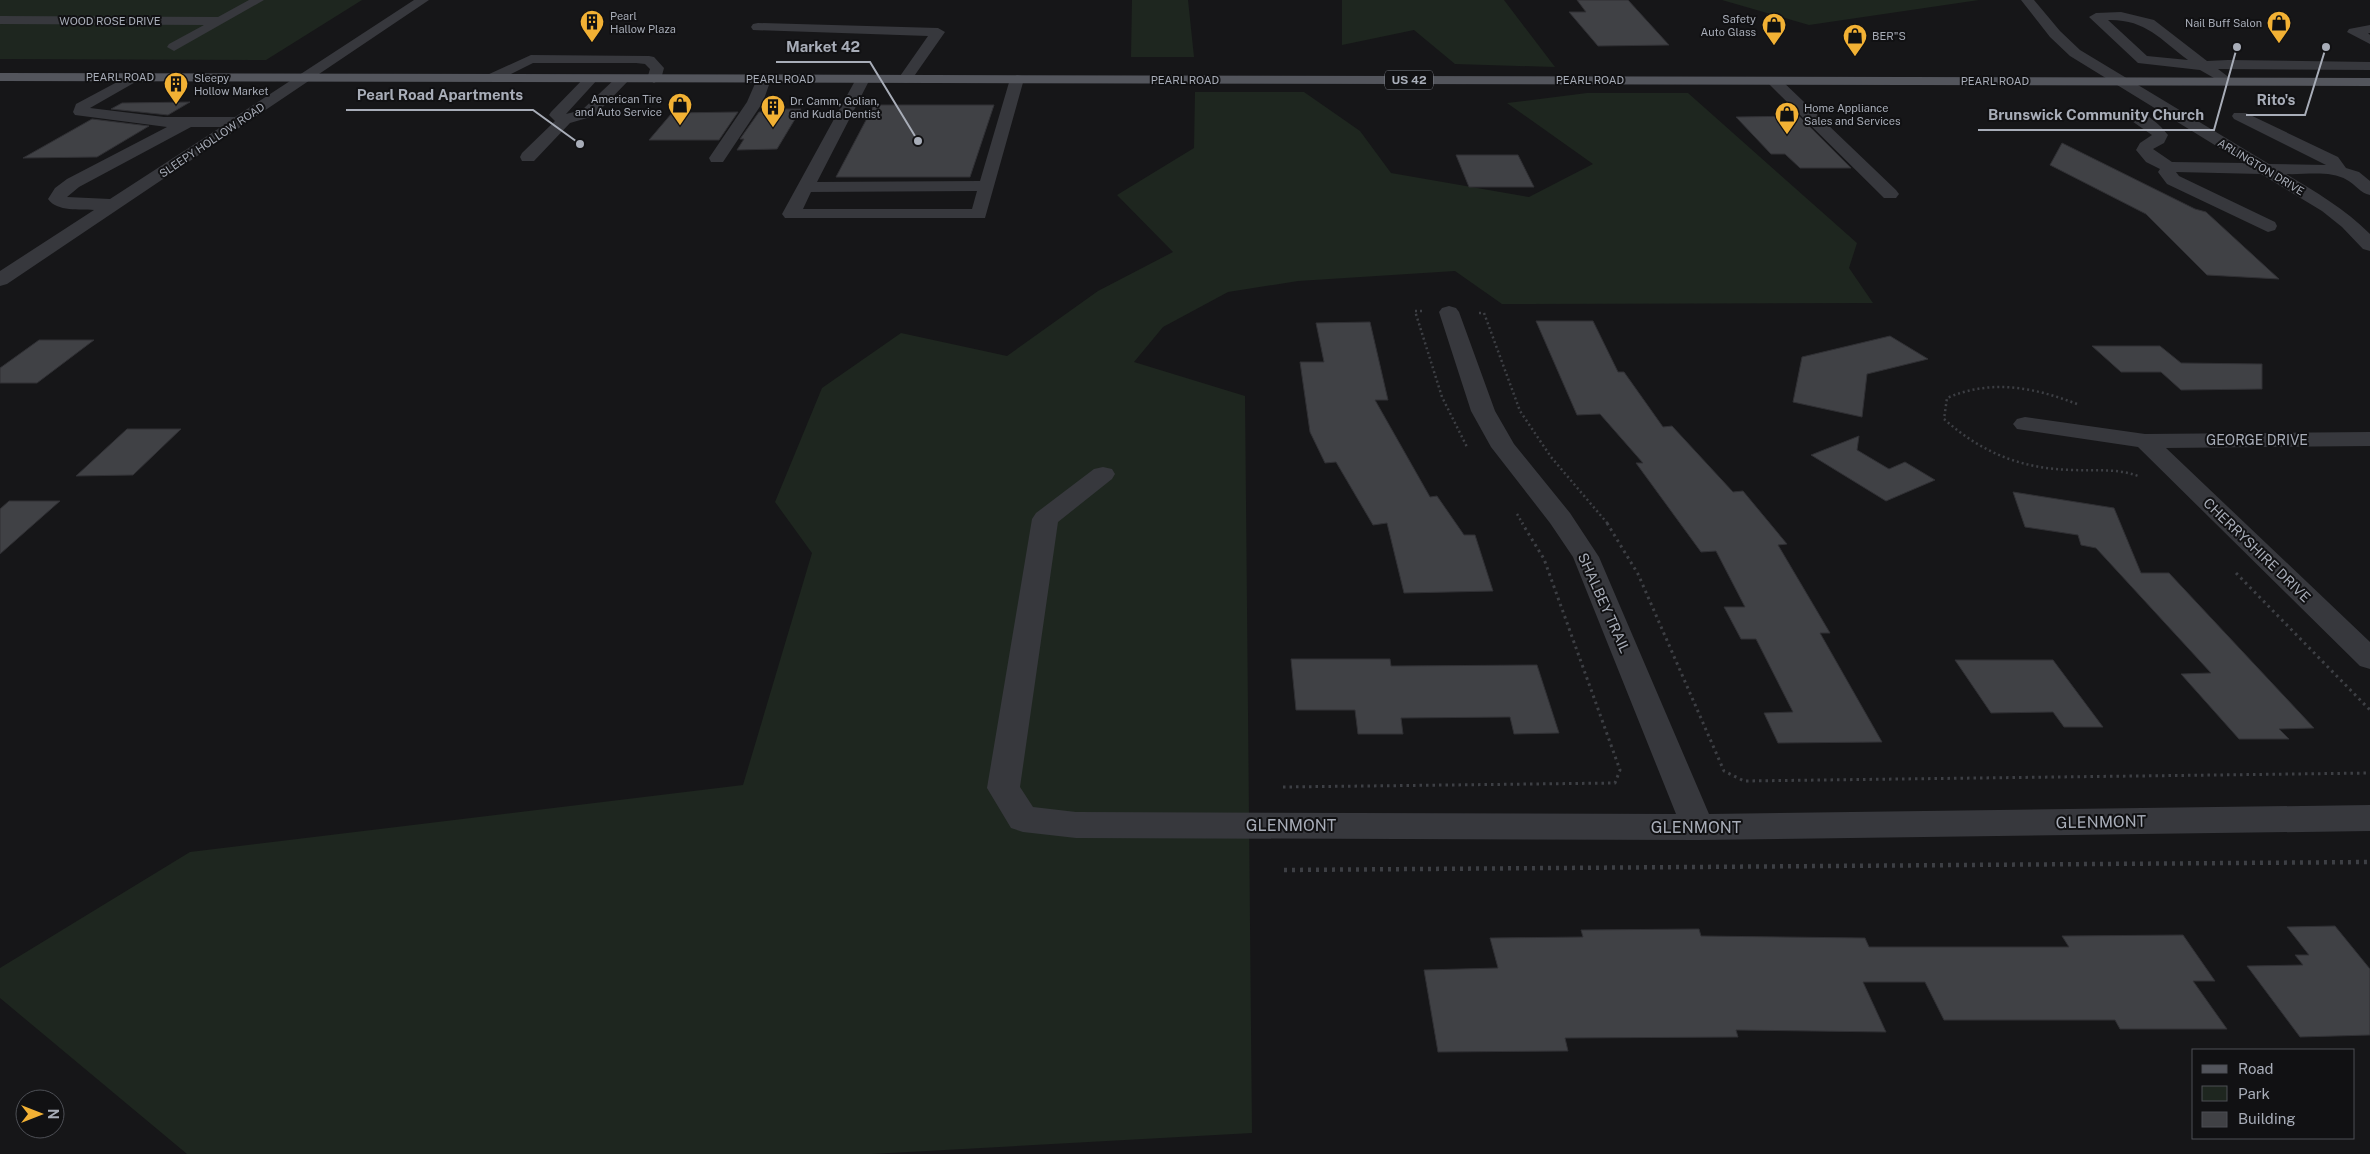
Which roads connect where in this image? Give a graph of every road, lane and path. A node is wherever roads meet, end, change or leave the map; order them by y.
1 (258, 0) edge
2 (423, 0) edge
3 (2026, 0) edge
4 (0, 20) edge
5 (220, 21) junction
6 (758, 27) dead end
7 (2370, 29) edge
8 (2370, 40) edge
9 (174, 47) dead end
10 (2204, 66) junction
11 (2370, 66) edge
12 (0, 77) edge
13 (134, 78) junction
14 (306, 78) junction
15 (492, 78) junction
16 (591, 79) junction
17 (623, 79) junction
18 (654, 79) junction
19 (764, 79) junction
20 (863, 79) junction
21 (905, 79) junction
22 (1017, 79) junction
23 (1774, 81) junction
24 (2121, 81) junction
25 (2228, 82) junction
26 (2370, 82) edge
27 (2132, 114) dead end
28 (2240, 116) dead end
29 (564, 120) junction
30 (187, 122) junction
31 (240, 122) junction
32 (528, 156) dead end
33 (717, 158) dead end
34 (2169, 167) junction
35 (2265, 170) junction
36 (2336, 170) junction
37 (987, 186) junction
38 (805, 187) junction
39 (2370, 190) edge
40 (1890, 194) dead end
41 (114, 205) junction
42 (2268, 226) dead end
43 (2370, 245) edge
44 (0, 280) edge
45 (1415, 311) dead end
46 (1449, 312) dead end
47 (2025, 424) dead end
48 (2370, 439) edge
49 (2145, 441) junction
50 (1469, 450) dead end
51 (1103, 474) dead end
52 (1516, 513) dead end
53 (2370, 660) edge
54 (2370, 772) edge
55 (1744, 781) dead end
56 (1283, 787) dead end
57 (2370, 818) edge
58 (1698, 828) junction
59 (2370, 862) edge
60 (1284, 870) dead end

1 - 5 street
2 - 14 street, SLEEPY HOLLOW ROAD
3 - 24 street, ARLINGTON DRIVE
4 - 5 street, WOOD ROSE DRIVE
5 - 9 street
6 - 21 street
7 - 8 street
10 - 10 street
10 - 11 street
10 - 25 street
12 - 13 main road, PEARL ROAD / US 42
13 - 14 main road, PEARL ROAD / US 42
13 - 30 street
14 - 15 main road, PEARL ROAD / US 42
14 - 31 street, SLEEPY HOLLOW ROAD
15 - 16 main road, PEARL ROAD / US 42
15 - 18 street
16 - 17 main road, PEARL ROAD / US 42
16 - 29 street
17 - 18 main road, PEARL ROAD / US 42
17 - 29 street
18 - 19 main road, PEARL ROAD / US 42
19 - 20 main road, PEARL ROAD / US 42
19 - 33 street
20 - 21 main road, PEARL ROAD / US 42
20 - 38 street
21 - 22 main road, PEARL ROAD / US 42
22 - 23 main road, PEARL ROAD / US 42
22 - 37 street
23 - 24 main road, PEARL ROAD / US 42
23 - 40 street
24 - 25 main road, PEARL ROAD / US 42
24 - 35 street, ARLINGTON DRIVE
25 - 26 main road, PEARL ROAD / US 42
27 - 34 street
28 - 36 street
29 - 32 street
30 - 31 street
30 - 41 street
31 - 41 street, SLEEPY HOLLOW ROAD
34 - 35 street
34 - 42 street
35 - 36 street
35 - 43 street, ARLINGTON DRIVE
36 - 39 street
37 - 38 street
37 - 38 street
41 - 44 street, SLEEPY HOLLOW ROAD
45 - 50 path
46 - 58 street, SHALBEY TRAIL
47 - 49 street, GEORGE DRIVE
48 - 49 street, GEORGE DRIVE
49 - 53 street, CHERRYSHIRE DRIVE
51 - 58 street, GLENMONT
52 - 56 path
54 - 55 path
57 - 58 street, GLENMONT
59 - 60 path

